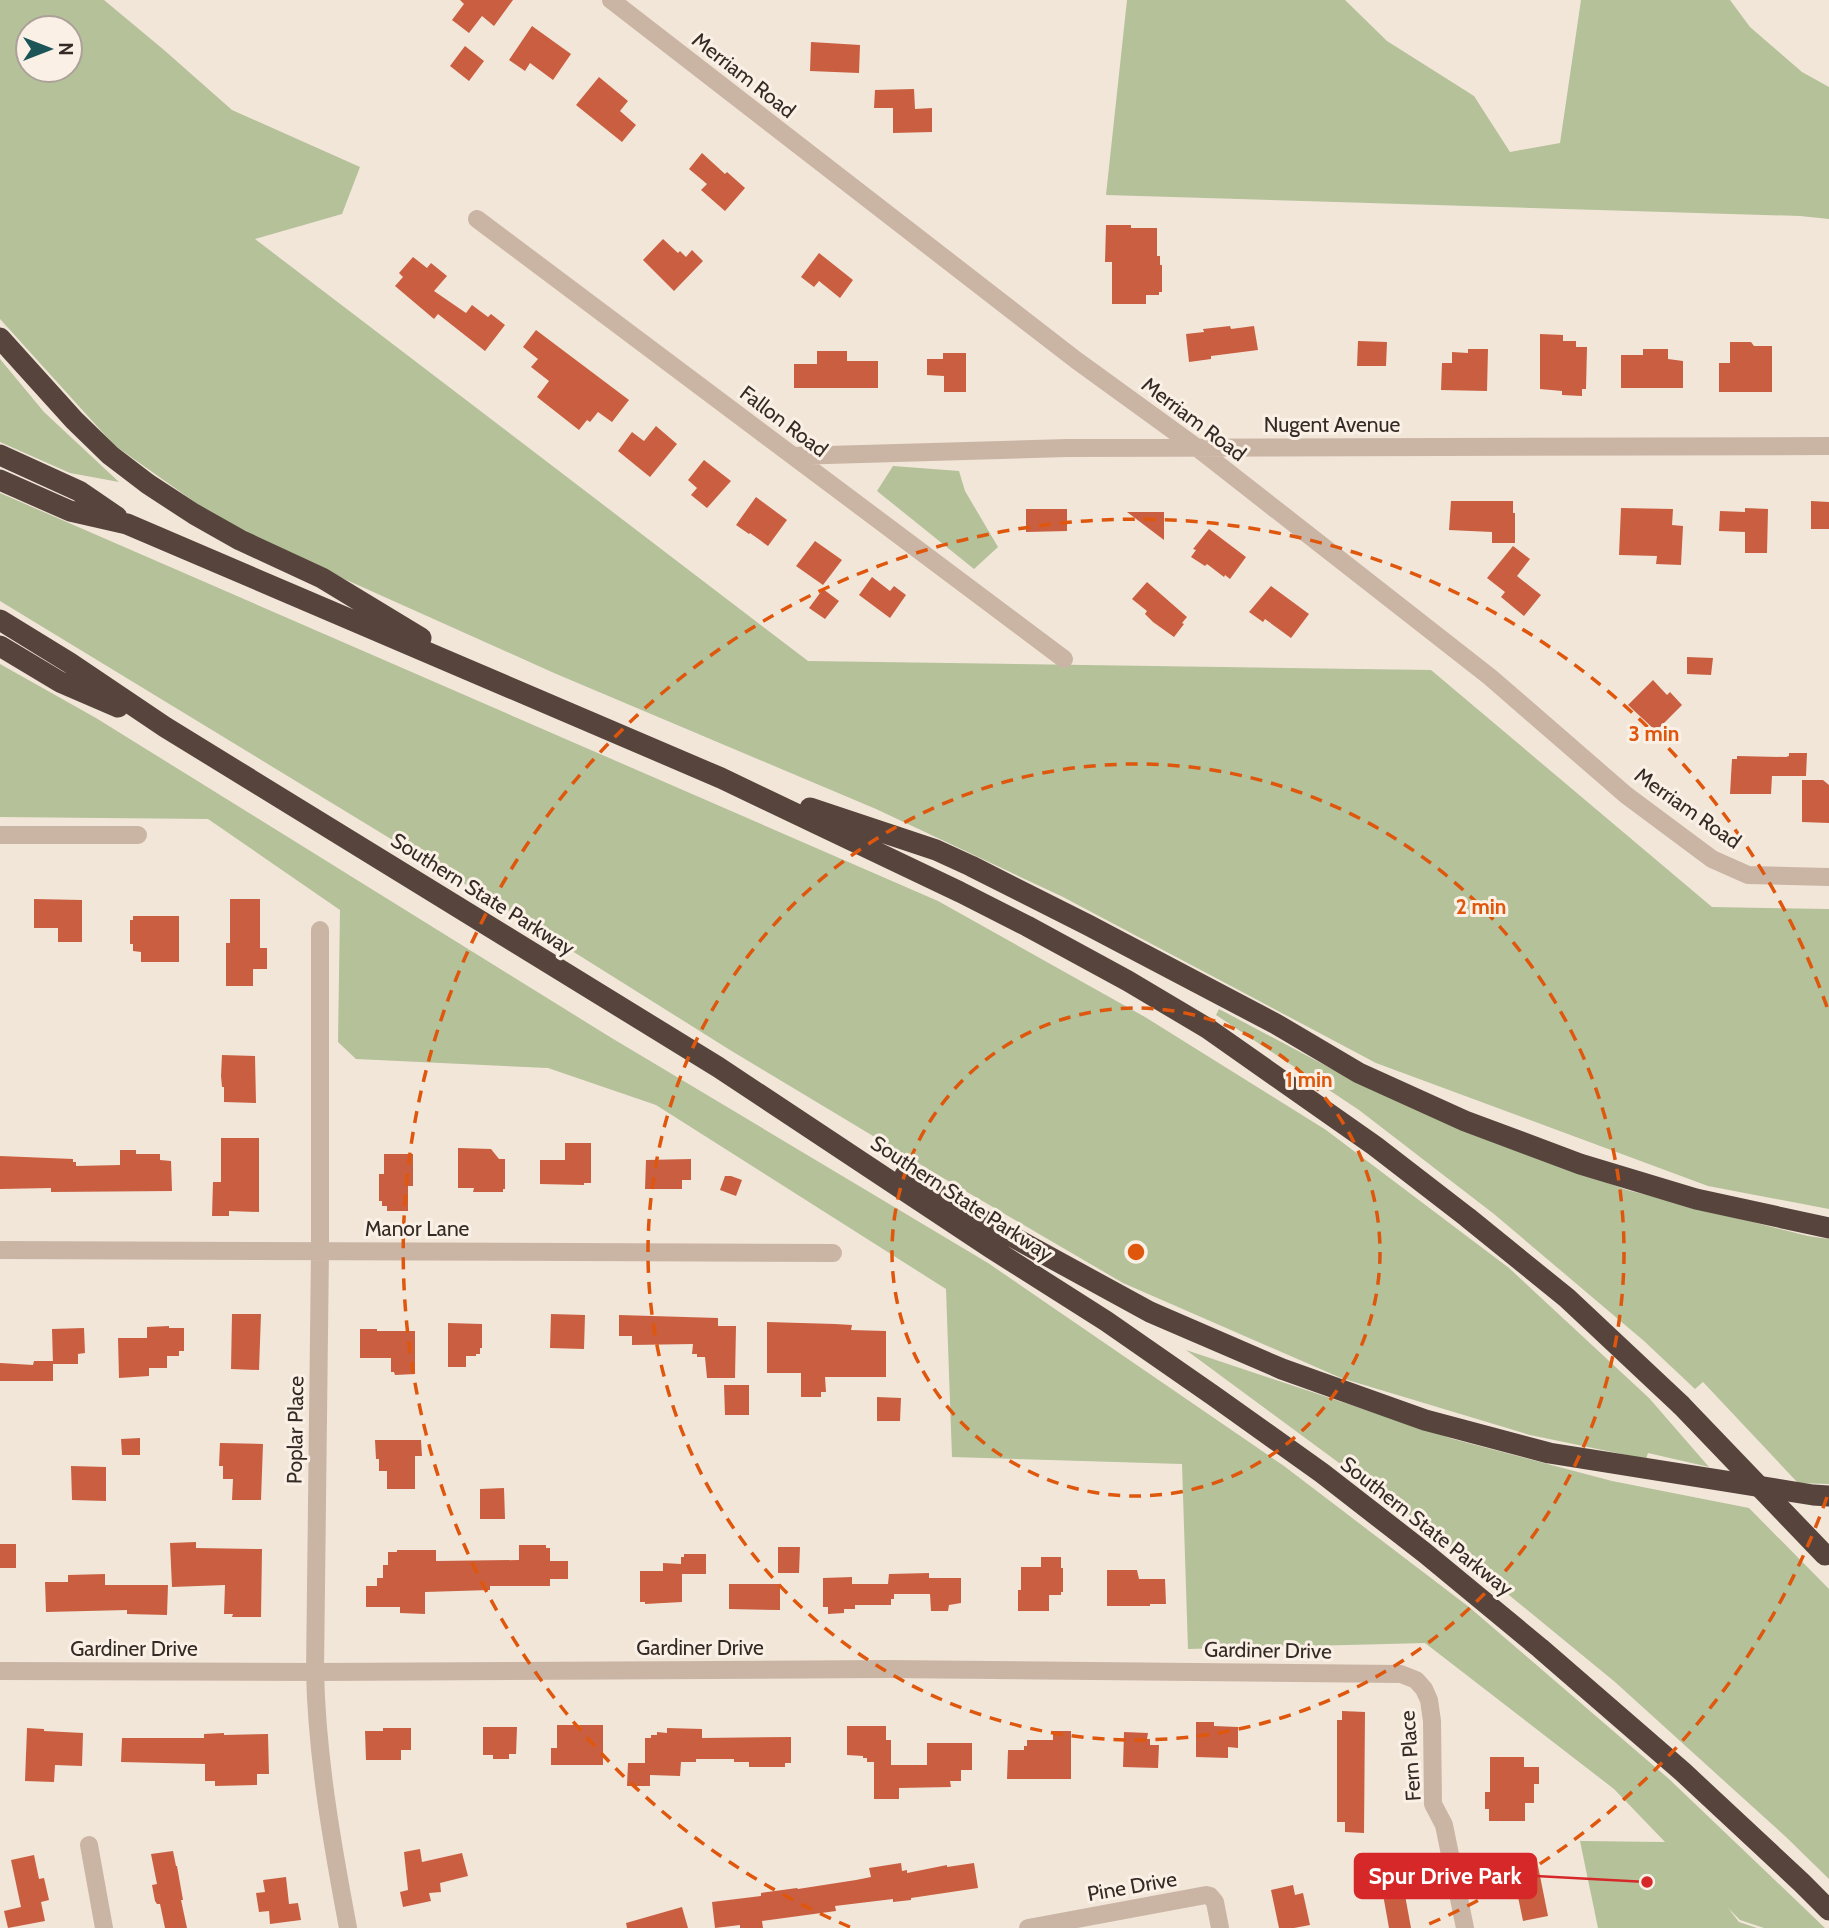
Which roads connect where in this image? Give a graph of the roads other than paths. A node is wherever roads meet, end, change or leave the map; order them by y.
1 (611, 0) edge
2 (477, 219) dead end
3 (0, 338) edge
4 (1829, 446) edge
5 (1195, 447) junction
6 (0, 455) edge
7 (793, 456) junction
8 (0, 480) edge
9 (127, 524) junction
10 (0, 620) edge
11 (0, 646) edge
12 (1064, 659) dead end
13 (483, 676) junction
14 (165, 727) junction
15 (721, 778) junction
16 (0, 835) edge
17 (138, 835) dead end
18 (1829, 877) edge
19 (320, 930) dead end
20 (718, 1067) junction
21 (1829, 1228) edge
22 (0, 1250) edge
23 (320, 1250) junction
24 (833, 1253) dead end
25 (1829, 1496) edge
26 (1827, 1558) edge
27 (0, 1671) edge
28 (315, 1672) junction
29 (1401, 1674) joint
30 (89, 1845) dead end
31 (1829, 1910) edge
32 (104, 1928) edge
33 (348, 1928) edge
34 (1028, 1928) edge
35 (1220, 1928) edge
36 (1465, 1928) edge

1 - 5 street, Merriam Road
2 - 7 street, Fallon Road
3 - 13 highway
4 - 5 street, Nugent Avenue
5 - 7 street, Nugent Avenue
5 - 18 street, Merriam Road
6 - 9 highway
7 - 12 street, Fallon Road
8 - 9 highway
9 - 13 highway
10 - 14 highway, Southern State Parkway
11 - 14 highway
13 - 15 highway
14 - 20 highway, Southern State Parkway
15 - 21 highway
15 - 26 highway, bridge
16 - 17 street
19 - 23 street, Poplar Place
20 - 25 highway
20 - 31 highway, Southern State Parkway
22 - 23 street, Manor Lane
23 - 24 street, Manor Lane
23 - 28 street, Poplar Place
27 - 28 street, Gardiner Drive
28 - 29 street, Gardiner Drive
28 - 33 street, Poplar Place
29 - 36 street, Fern Place
30 - 32 street
34 - 35 street, Pine Drive

